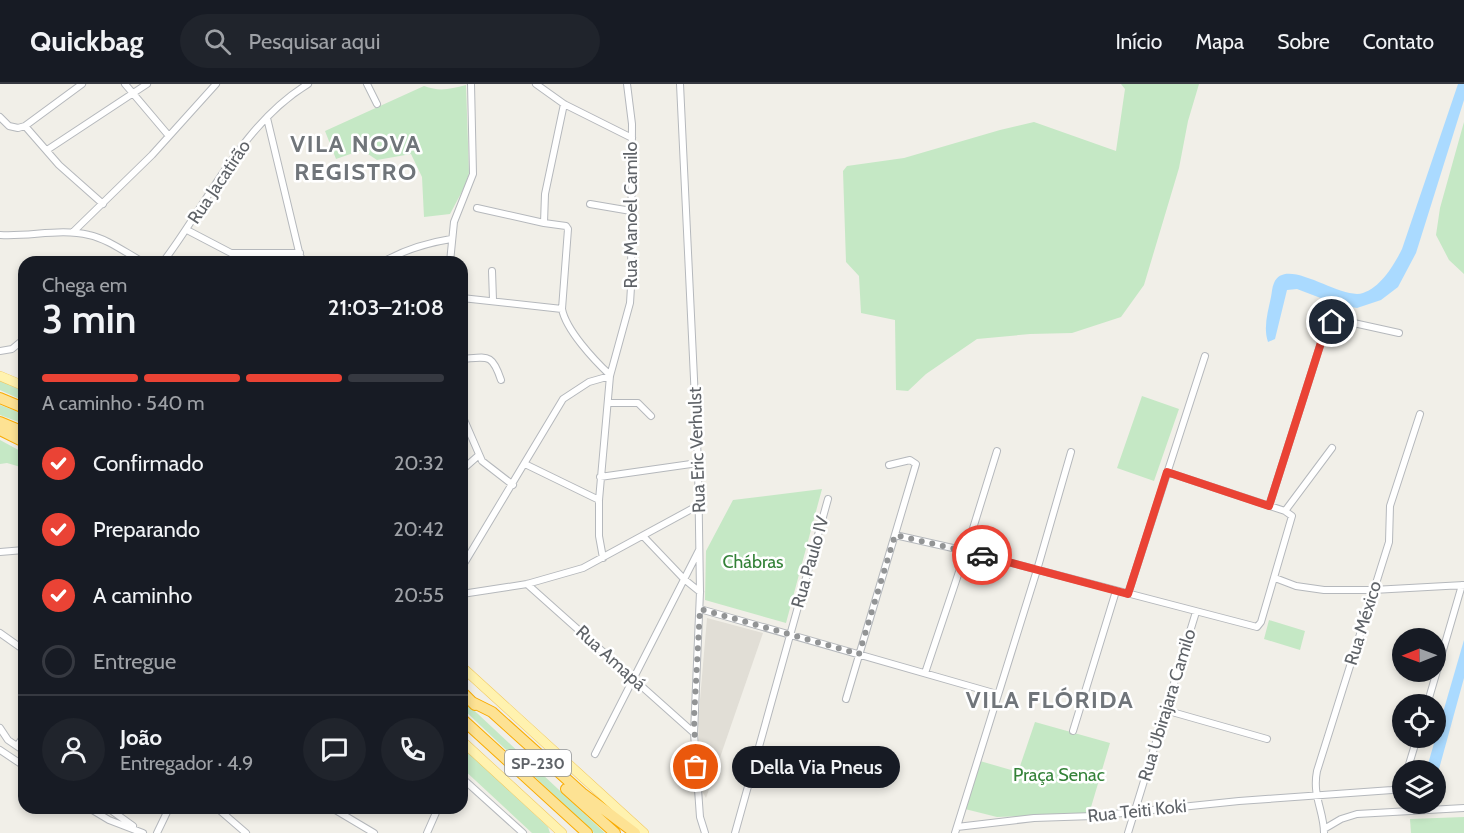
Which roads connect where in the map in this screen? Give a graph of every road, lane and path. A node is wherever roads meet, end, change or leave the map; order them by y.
1 (82, 84) edge
2 (125, 84) edge
3 (147, 84) edge
4 (216, 84) edge
5 (308, 84) edge
6 (368, 84) edge
7 (471, 84) edge
8 (536, 84) edge
9 (627, 84) edge
10 (680, 84) edge
11 (133, 94) junction
12 (377, 104) dead end
13 (564, 104) junction
14 (0, 117) edge
15 (267, 118) junction
16 (25, 126) junction
17 (169, 136) junction
18 (632, 138) junction
19 (47, 150) junction
20 (103, 204) junction
21 (590, 204) dead end
22 (477, 208) dead end
23 (632, 211) junction
24 (544, 223) junction
25 (187, 230) junction
26 (73, 232) junction
27 (0, 235) edge
28 (451, 239) junction
29 (300, 253) junction
30 (243, 255) joint
31 (133, 256) edge
32 (167, 256) edge
33 (301, 256) edge
34 (394, 256) edge
35 (450, 256) edge
36 (492, 272) dead end
37 (468, 298) edge
38 (493, 300) junction
39 (562, 309) junction
40 (1400, 333) dead end
41 (18, 344) edge
42 (0, 351) edge
43 (1205, 356) dead end
44 (468, 358) edge
45 (0, 376) edge
46 (610, 376) junction
47 (501, 380) dead end
48 (18, 384) edge
49 (0, 398) edge
50 (608, 403) junction
51 (18, 406) edge
52 (1420, 414) dead end
53 (651, 416) dead end
54 (0, 422) edge
55 (468, 429) edge
56 (0, 430) edge
57 (18, 430) edge
58 (18, 439) edge
59 (1332, 448) dead end
60 (997, 451) dead end
61 (1071, 452) dead end
62 (479, 455) junction
63 (698, 463) junction
64 (525, 464) junction
65 (468, 465) edge
66 (889, 465) dead end
67 (1167, 472) junction
68 (600, 477) junction
69 (513, 485) junction
70 (828, 499) dead end
71 (599, 500) junction
72 (699, 505) junction
73 (1269, 506) junction
74 (1285, 511) junction
75 (895, 535) junction
76 (643, 536) junction
77 (18, 550) edge
78 (700, 550) junction
79 (966, 550) junction
80 (0, 552) edge
81 (468, 557) edge
82 (603, 558) junction
83 (1037, 570) junction
84 (1275, 578) junction
85 (684, 579) junction
86 (527, 584) junction
87 (1463, 585) edge
88 (1373, 590) junction
89 (1116, 591) junction
90 (700, 592) junction
91 (468, 593) edge
92 (1128, 594) junction
93 (700, 609) junction
94 (1196, 612) junction
95 (0, 633) edge
96 (790, 633) junction
97 (18, 646) edge
98 (859, 654) junction
99 (468, 673) edge
100 (925, 673) junction
101 (634, 678) junction
102 (997, 694) junction
103 (1430, 694) edge
104 (468, 698) edge
105 (846, 699) dead end
106 (472, 702) junction
107 (1166, 710) junction
108 (468, 724) edge
109 (0, 728) edge
110 (1073, 731) dead end
111 (694, 733) junction
112 (1267, 739) dead end
113 (17, 746) edge
114 (468, 747) edge
115 (0, 750) edge
116 (595, 754) dead end
117 (18, 762) edge
118 (468, 783) edge
119 (1392, 790) edge
120 (1316, 796) junction
121 (1464, 808) edge
122 (1134, 812) junction
123 (98, 814) edge
124 (116, 814) edge
125 (166, 814) edge
126 (224, 814) edge
127 (342, 814) edge
128 (435, 814) edge
129 (158, 830) edge
130 (956, 830) edge
131 (1324, 831) edge
132 (561, 832) edge
133 (143, 833) edge
134 (246, 833) edge
135 (374, 833) edge
136 (427, 833) edge
137 (523, 833) edge
138 (587, 833) edge
139 (615, 833) edge
140 (635, 833) edge
141 (644, 833) edge
142 (705, 833) edge
143 (735, 833) edge
144 (1128, 833) edge

1 - 16 street
2 - 11 street
3 - 11 street
4 - 17 street
5 - 15 street, Rua Jacatirão
6 - 12 street
7 - 28 street
8 - 13 street
9 - 18 street, Rua Manoel Camilo
10 - 63 street, Rua Eric Verhulst
11 - 17 street
11 - 19 street
13 - 18 street
13 - 24 street
14 - 16 street
15 - 25 street, Rua Jacatirão
15 - 29 street
16 - 19 street
17 - 20 street
18 - 23 street, Rua Manoel Camilo
19 - 20 street
20 - 26 street
21 - 23 street
22 - 24 street
23 - 46 street, Rua Manoel Camilo
24 - 39 street
25 - 30 street
25 - 32 street, Rua Jacatirão
26 - 27 street
26 - 31 street
28 - 34 street
28 - 35 street
29 - 30 street
29 - 33 street
36 - 38 street
37 - 38 street
38 - 39 street
39 - 46 street
40 - 73 street
41 - 42 street
43 - 67 street
44 - 47 street
45 - 48 main road
46 - 50 street, Rua Manoel Camilo
46 - 64 street
49 - 51 highway
50 - 53 street
50 - 68 street, Rua Manoel Camilo
52 - 88 street, Rua México
54 - 57 highway
55 - 62 street
56 - 58 highway
59 - 74 street
60 - 79 street
61 - 83 street
62 - 65 street
62 - 69 street
63 - 68 street
63 - 72 street, Rua Eric Verhulst
64 - 69 street
64 - 71 street
66 - 75 street
67 - 73 street
67 - 92 street
68 - 71 street, Rua Manoel Camilo
69 - 81 street
70 - 96 street, Rua Paulo IV
71 - 82 street, Rua Manoel Camilo
72 - 76 street
72 - 78 street, Rua Eric Verhulst
73 - 74 street
74 - 84 street
75 - 79 street
75 - 98 street
76 - 82 street
76 - 85 street
77 - 80 street
78 - 85 street
78 - 90 street, Rua Eric Verhulst
79 - 83 street
79 - 100 street
82 - 86 street
83 - 89 street
83 - 102 street
84 - 88 street
84 - 94 street
85 - 90 street
85 - 101 street
86 - 91 street
86 - 101 street, Rua Amapá
87 - 88 street
87 - 103 street
88 - 120 street, Rua México
89 - 92 street
89 - 110 street
90 - 93 street, Rua Eric Verhulst
92 - 94 street
93 - 96 street
93 - 111 street, Rua Eric Verhulst
94 - 107 street, Rua Ubirajara Camilo
95 - 97 street
96 - 98 street
96 - 143 street, Rua Paulo IV
98 - 100 street
98 - 105 street
99 - 141 main road
100 - 102 street
101 - 111 street, Rua Amapá
101 - 116 street
102 - 130 street
104 - 106 highway, SP-230
106 - 139 highway, SP-230
106 - 140 highway
107 - 112 street
107 - 122 street, Rua Ubirajara Camilo
108 - 138 highway, SP-230
109 - 113 street
111 - 142 street, Rua Eric Verhulst
114 - 132 main road
115 - 117 street
118 - 137 street
119 - 120 street, Rua Teiti Koki
120 - 122 street, Rua Teiti Koki
120 - 131 street, Rua México
121 - 131 street
122 - 130 street, Rua Teiti Koki
122 - 144 street, Rua Ubirajara Camilo
123 - 133 street
124 - 133 street
125 - 129 street
126 - 134 street
127 - 135 street
128 - 136 street

